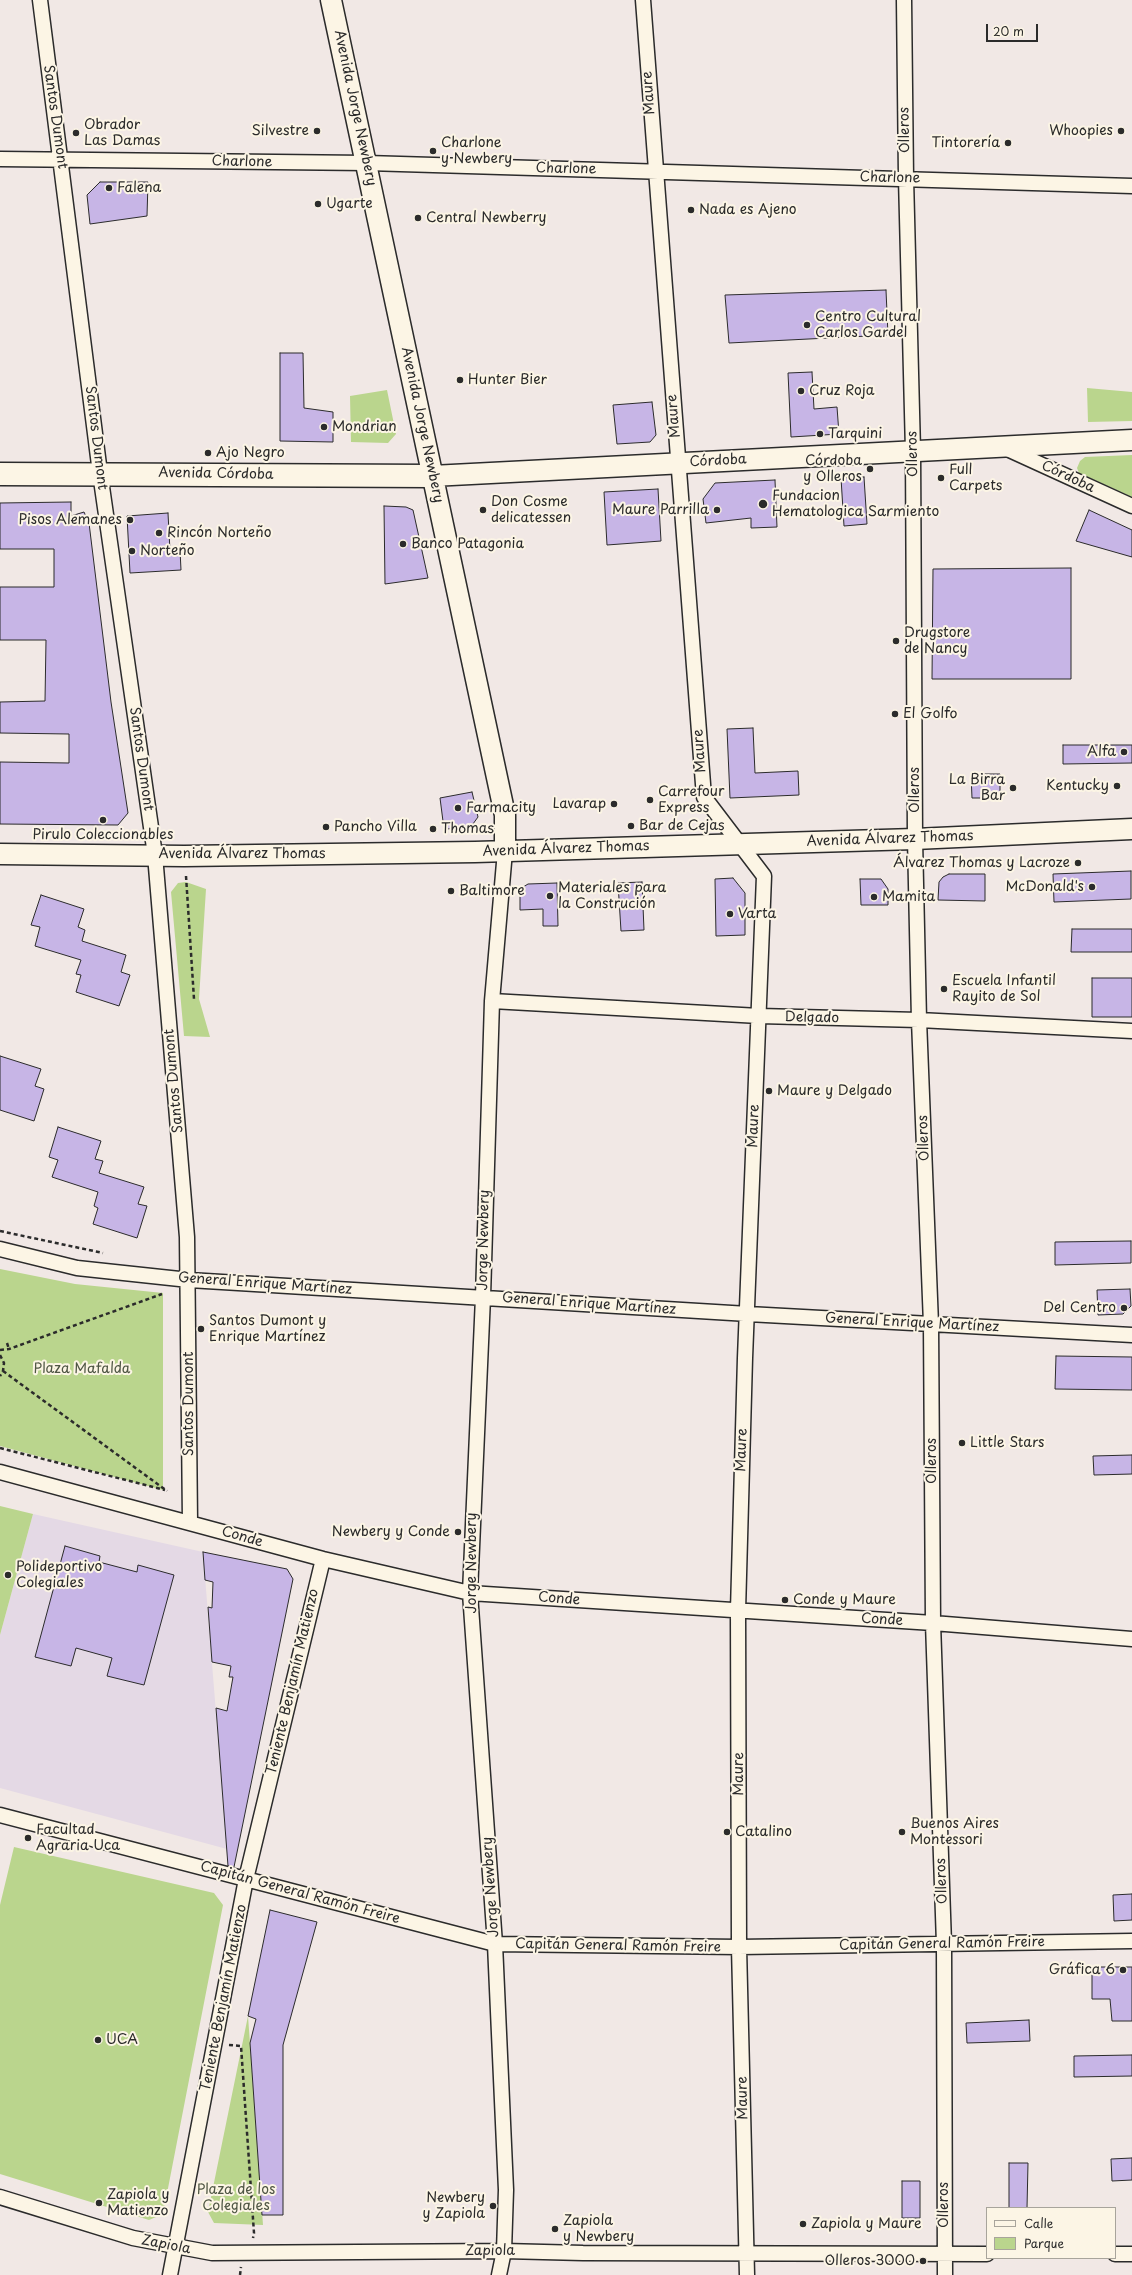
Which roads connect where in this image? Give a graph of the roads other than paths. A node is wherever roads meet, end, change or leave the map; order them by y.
1 (40, 0) edge
2 (331, 0) edge
3 (643, 0) edge
4 (904, 0) edge
5 (0, 159) edge
6 (61, 159) junction
7 (367, 163) junction
8 (655, 171) junction
9 (906, 178) junction
10 (1132, 186) edge
11 (1132, 440) edge
12 (1004, 448) junction
13 (913, 451) junction
14 (678, 463) junction
15 (100, 473) junction
16 (0, 474) edge
17 (432, 476) junction
18 (1132, 506) edge
19 (1132, 829) edge
20 (915, 839) junction
21 (740, 844) junction
22 (505, 851) junction
23 (0, 854) edge
24 (155, 855) junction
25 (492, 1001) junction
26 (759, 1016) junction
27 (919, 1020) junction
28 (1132, 1031) edge
29 (0, 1250) edge
30 (189, 1280) junction
31 (483, 1297) junction
32 (748, 1314) junction
33 (931, 1324) junction
34 (1132, 1335) edge
35 (0, 1472) edge
36 (190, 1522) junction
37 (323, 1559) junction
38 (470, 1594) junction
39 (738, 1611) junction
40 (934, 1623) junction
41 (1132, 1639) edge
42 (0, 1815) edge
43 (246, 1879) junction
44 (1132, 1941) edge
45 (495, 1944) junction
46 (944, 1944) junction
47 (739, 1947) junction
48 (0, 2197) edge
49 (177, 2248) junction
50 (504, 2251) junction
51 (747, 2254) junction
52 (944, 2254) junction
53 (986, 2254) edge
54 (1116, 2254) edge
55 (1132, 2254) edge
56 (170, 2275) edge
57 (499, 2275) edge
58 (747, 2275) edge
59 (945, 2275) edge

1 - 6 street, Santos Dumont
2 - 7 main road, Avenida Jorge Newbery
3 - 8 street, Maure
4 - 9 street, Olleros
5 - 6 street, Charlone
6 - 7 street, Charlone
6 - 15 street, Santos Dumont
7 - 8 street, Charlone
7 - 17 main road, Avenida Jorge Newbery
8 - 9 street, Charlone
8 - 14 street, Maure
9 - 10 street, Charlone
9 - 13 street, Olleros
11 - 12 main road, Córdoba
12 - 13 main road, Córdoba
12 - 18 street, Córdoba
13 - 14 main road, Córdoba
13 - 20 street, Olleros
14 - 17 main road, Córdoba
14 - 21 street, Maure
15 - 16 main road, Avenida Córdoba
15 - 17 main road, Avenida Córdoba
15 - 24 street, Santos Dumont
17 - 22 main road, Avenida Jorge Newbery
19 - 20 main road, Avenida Álvarez Thomas
20 - 21 main road, Avenida Álvarez Thomas
20 - 27 street, Olleros
21 - 22 main road, Avenida Álvarez Thomas
21 - 26 street, Maure
22 - 24 main road, Avenida Álvarez Thomas
22 - 25 street, Jorge Newbery
23 - 24 main road, Avenida Álvarez Thomas
24 - 30 street, Santos Dumont
25 - 26 street, Delgado
25 - 31 street, Jorge Newbery
26 - 27 street, Delgado
26 - 32 street, Maure
27 - 28 street, Delgado
27 - 33 street, Olleros
29 - 30 street, General Enrique Martínez
30 - 31 street, General Enrique Martínez
30 - 36 street, Santos Dumont
31 - 32 street, General Enrique Martínez
31 - 38 street, Jorge Newbery
32 - 33 street, General Enrique Martínez
32 - 39 street, Maure
33 - 34 street, General Enrique Martínez
33 - 40 street, Olleros
35 - 36 street, Conde
36 - 37 street, Conde
37 - 38 street, Conde
37 - 43 street, Teniente Benjamín Matienzo
38 - 39 street, Conde
38 - 45 street, Jorge Newbery
39 - 40 street, Conde
39 - 47 street, Maure
40 - 41 street, Conde
40 - 46 street, Olleros
42 - 43 street, Capitán General Ramón Freire
43 - 45 street, Capitán General Ramón Freire
43 - 49 street, Teniente Benjamín Matienzo
44 - 46 street, Capitán General Ramón Freire
45 - 47 street, Capitán General Ramón Freire
45 - 50 street, Jorge Newbery
46 - 47 street, Capitán General Ramón Freire
46 - 52 street, Olleros
47 - 51 street, Maure
48 - 49 street, Zapiola
49 - 50 street, Zapiola
49 - 56 street, Teniente Benjamín Matienzo
50 - 51 street, Zapiola
50 - 57 street, Jorge Newbery
51 - 52 street, Zapiola
51 - 58 street, Maure
52 - 53 street, Zapiola
52 - 59 street, Olleros
54 - 55 street

